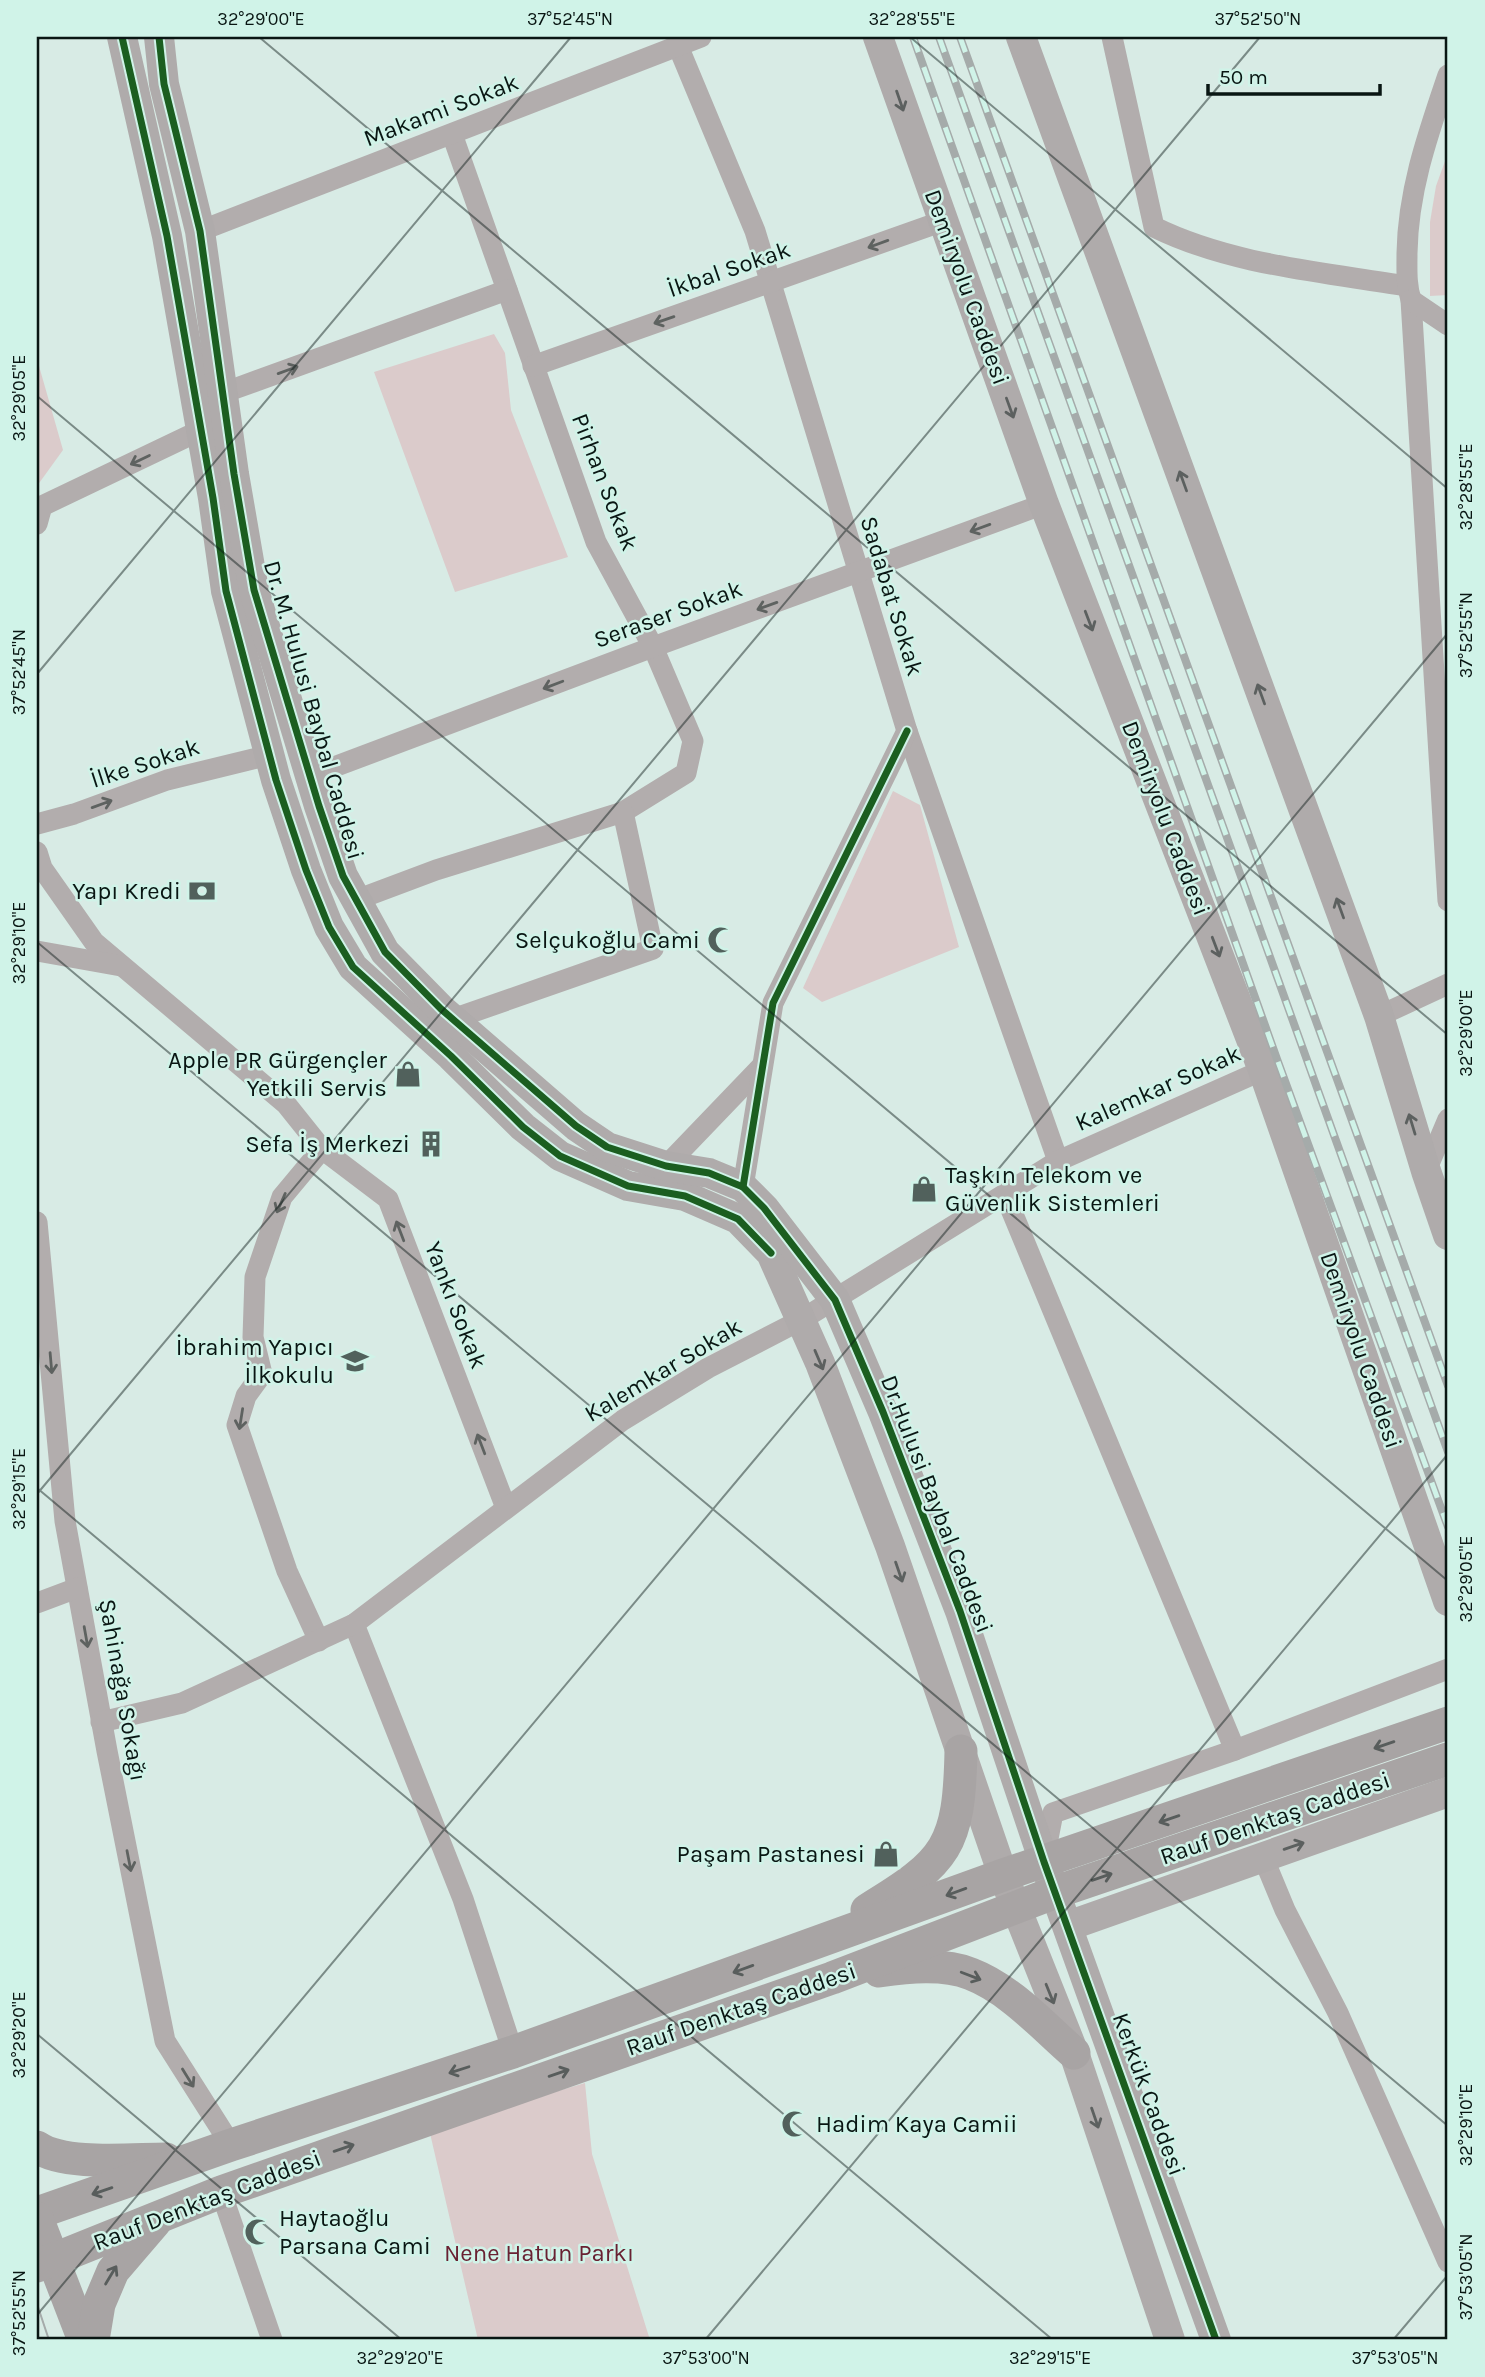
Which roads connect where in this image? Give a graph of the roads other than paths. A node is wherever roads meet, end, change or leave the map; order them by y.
1 (122, 37) edge
2 (159, 37) edge
3 (701, 37) edge
4 (878, 37) edge
5 (1021, 37) edge
6 (1112, 37) edge
7 (678, 46) junction
8 (1448, 75) edge
9 (452, 134) junction
10 (943, 221) junction
11 (200, 231) junction
12 (770, 282) junction
13 (507, 290) junction
14 (1409, 293) junction
15 (1448, 325) edge
16 (533, 366) junction
17 (223, 393) junction
18 (201, 430) junction
19 (1044, 504) junction
20 (37, 524) edge
21 (1438, 562) edge
22 (858, 573) junction
23 (653, 648) junction
24 (906, 731) junction
25 (269, 755) junction
26 (310, 776) junction
27 (1445, 784) edge
28 (623, 812) junction
29 (37, 824) edge
30 (37, 854) edge
31 (356, 900) junction
32 (1448, 901) edge
33 (37, 951) edge
34 (122, 966) junction
35 (1448, 984) edge
36 (1379, 1016) junction
37 (453, 1019) junction
38 (762, 1066) junction
39 (1263, 1070) junction
40 (1448, 1119) edge
41 (322, 1149) junction
42 (1058, 1161) junction
43 (666, 1166) junction
44 (1426, 1171) junction
45 (743, 1187) junction
46 (1005, 1195) junction
47 (1442, 1203) edge
48 (37, 1223) edge
49 (1448, 1235) edge
50 (835, 1300) junction
51 (801, 1320) junction
52 (506, 1507) junction
53 (77, 1588) junction
54 (1448, 1601) edge
55 (37, 1603) edge
56 (354, 1624) junction
57 (319, 1641) junction
58 (1448, 1669) edge
59 (101, 1722) junction
60 (1448, 1723) edge
61 (1235, 1750) junction
62 (961, 1751) junction
63 (1448, 1759) edge
64 (1448, 1792) edge
65 (1263, 1857) junction
66 (1044, 1861) junction
67 (1003, 1875) junction
68 (1056, 1892) junction
69 (1015, 1908) junction
70 (1068, 1926) junction
71 (801, 1948) junction
72 (832, 1978) junction
73 (513, 2052) junction
74 (1074, 2053) junction
75 (231, 2145) junction
76 (37, 2147) edge
77 (189, 2160) junction
78 (221, 2192) junction
79 (37, 2216) edge
80 (159, 2217) junction
81 (44, 2262) edge
82 (1448, 2262) edge
83 (84, 2340) edge
84 (93, 2340) edge
85 (272, 2340) edge
86 (1170, 2340) edge
87 (1216, 2340) edge

1 - 18 street, Dr. M. Hulusi Baybal Caddesi
2 - 11 street, Dr. M. Hulusi Baybal Caddesi
3 - 7 street, Makami Sokak
4 -> 10 street, Demiryolu Caddesi
36 -> 5 street
6 - 14 street
7 - 9 street, Makami Sokak
7 - 12 street, Sadabat Sokak
8 - 14 street
9 - 11 street, Makami Sokak
9 - 13 street, Pirhan Sokak
10 -> 12 street, İkbal Sokak
10 -> 19 street, Demiryolu Caddesi
11 - 17 street, Dr. M. Hulusi Baybal Caddesi
12 -> 16 street, İkbal Sokak
12 - 22 street, Sadabat Sokak
13 - 16 street, Pirhan Sokak
17 -> 13 street
14 - 15 street
14 - 21 street
16 - 23 street, Pirhan Sokak
17 - 26 street, Dr. M. Hulusi Baybal Caddesi
18 -> 20 street
18 - 25 street, Dr. M. Hulusi Baybal Caddesi
19 -> 22 street, Seraser Sokak
19 -> 39 street, Demiryolu Caddesi
21 - 27 street
22 -> 23 street, Seraser Sokak
22 - 24 street, Sadabat Sokak
23 -> 26 street, Seraser Sokak
23 - 28 street, Pirhan Sokak
24 - 38 street
24 - 42 street, Sadabat Sokak
29 -> 25 street, İlke Sokak
25 - 51 street, Dr. M. Hulusi Baybal Caddesi
26 - 31 street, Dr. M. Hulusi Baybal Caddesi
27 - 32 street
28 - 31 street, Pirhan Sokak
28 - 37 street
30 - 34 street, Yankı Sokak
31 - 37 street, Dr. M. Hulusi Baybal Caddesi
33 - 34 street
34 - 41 street, Yankı Sokak
35 - 36 street
44 -> 36 street
37 - 43 street, Dr. M. Hulusi Baybal Caddesi
38 - 43 street
38 - 45 street
39 - 42 street, Kalemkar Sokak
39 - 54 street, Demiryolu Caddesi
40 - 44 street
52 -> 41 street, Yankı Sokak
41 -> 57 street
42 - 46 street, Kalemkar Sokak
43 - 45 street, Dr. M. Hulusi Baybal Caddesi
44 - 47 street
45 - 50 street, Dr.Hulusi Baybal Caddesi
46 - 50 street, Kalemkar Sokak
46 - 61 street
47 - 49 street
48 -> 53 street, Şahinağa Sokağı
50 - 51 street, Kalemkar Sokak
50 - 66 street, Dr.Hulusi Baybal Caddesi
51 - 52 street, Kalemkar Sokak
51 -> 62 street
52 - 56 street, Kalemkar Sokak
53 - 55 street
53 -> 59 street, Şahinağa Sokağı
56 - 57 street, Kalemkar Sokak
56 - 73 street
57 - 59 street, Kalemkar Sokak
58 - 61 street
59 -> 75 street, Şahinağa Sokağı
60 -> 66 main road, Rauf Denktaş Caddesi
61 - 66 street
62 - 67 street
62 - 71 main road
68 -> 63 main road, Rauf Denktaş Caddesi
65 -> 64 street
65 - 70 street
65 - 82 street
66 - 67 main road, Rauf Denktaş Caddesi
66 - 68 street, Kerkük Caddesi
67 - 69 street
67 -> 71 main road, Rauf Denktaş Caddesi
68 - 69 main road, Rauf Denktaş Caddesi
68 - 70 street, Kerkük Caddesi
69 - 72 main road, Rauf Denktaş Caddesi
69 -> 74 street
70 - 87 street, Kerkük Caddesi
71 -> 73 main road, Rauf Denktaş Caddesi
72 -> 74 main road
78 -> 72 main road, Rauf Denktaş Caddesi
73 -> 75 main road, Rauf Denktaş Caddesi
74 -> 86 street
75 - 77 main road, Rauf Denktaş Caddesi
76 - 77 main road
77 -> 79 main road, Rauf Denktaş Caddesi
78 - 80 main road, Rauf Denktaş Caddesi
78 - 85 street
79 - 81 main road
80 - 81 main road, Rauf Denktaş Caddesi
84 -> 80 main road
81 - 83 main road

